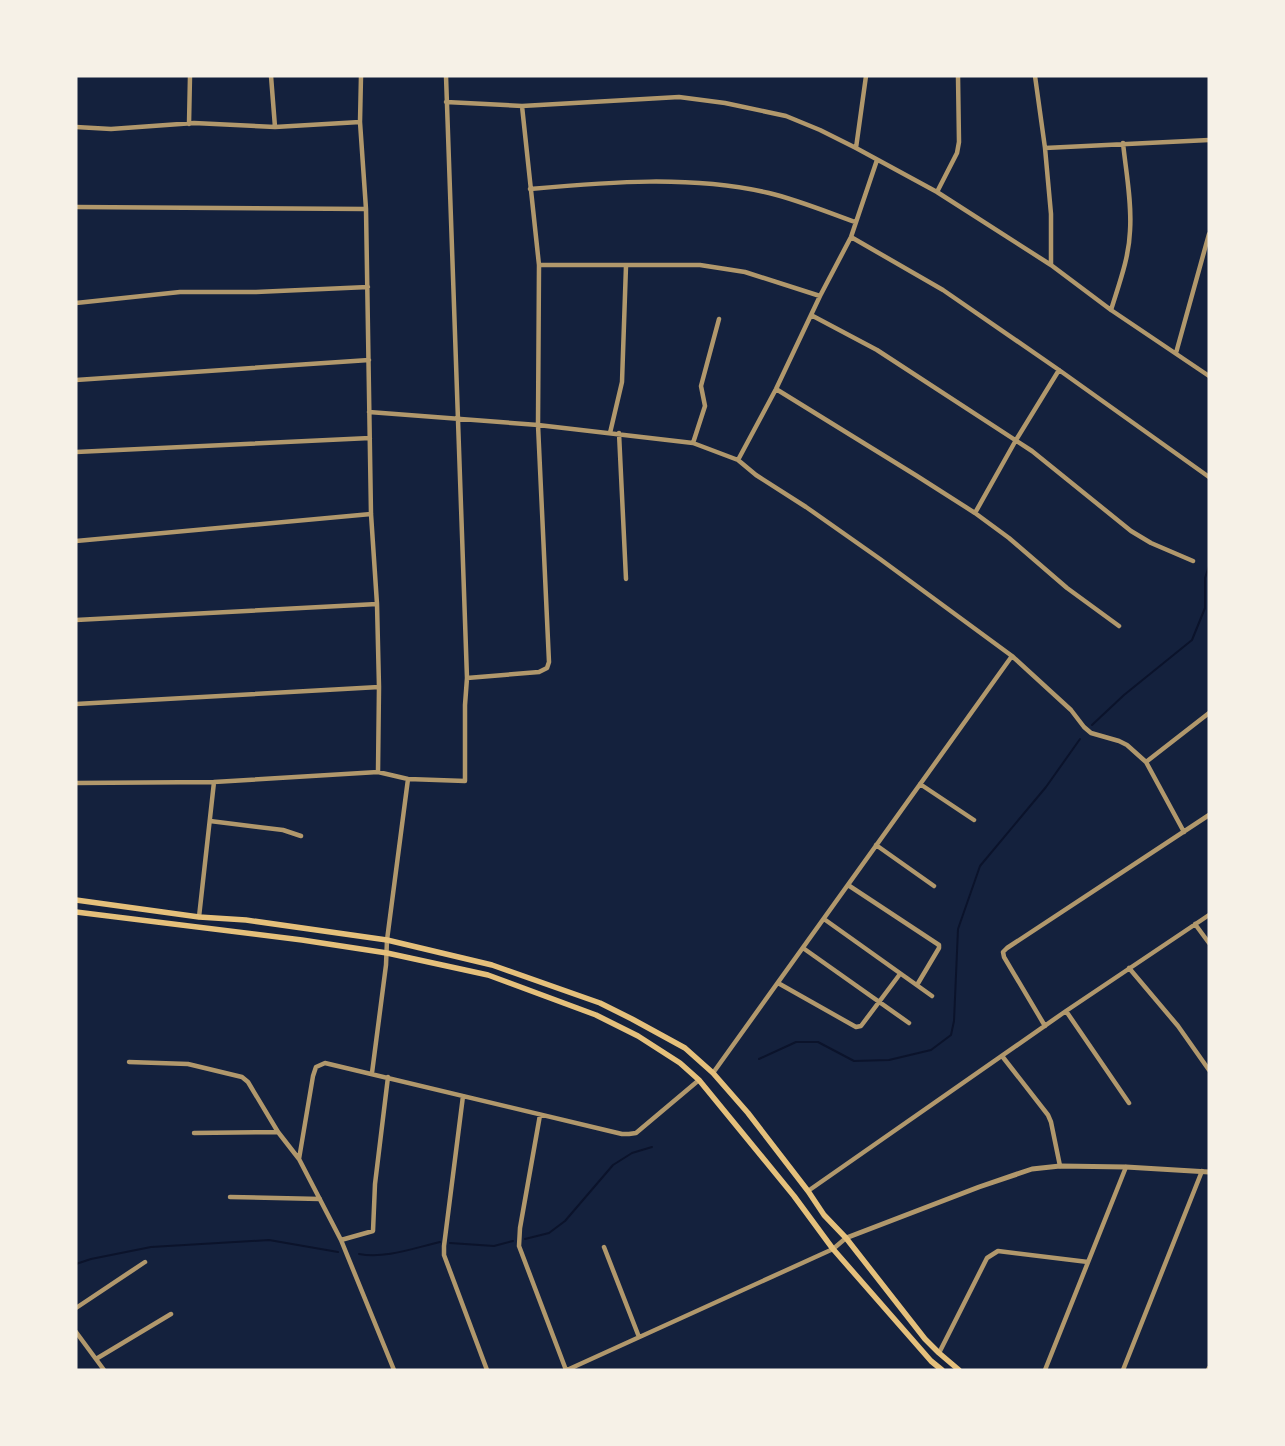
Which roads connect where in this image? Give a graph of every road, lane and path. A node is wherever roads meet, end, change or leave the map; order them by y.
1 (190, 76) edge
2 (271, 76) edge
3 (361, 76) edge
4 (446, 76) edge
5 (866, 76) edge
6 (958, 76) edge
7 (1035, 76) edge
8 (446, 102) junction
9 (522, 106) junction
10 (360, 122) junction
11 (189, 124) junction
12 (76, 127) edge
13 (275, 127) junction
14 (1209, 140) edge
15 (1123, 143) junction
16 (856, 148) junction
17 (1045, 148) junction
18 (877, 160) junction
19 (530, 189) junction
20 (937, 192) junction
21 (76, 207) edge
22 (366, 209) junction
23 (856, 222) junction
24 (1209, 234) edge
25 (851, 237) junction
26 (539, 265) junction
27 (1052, 265) junction
28 (626, 266) junction
29 (368, 287) junction
30 (820, 296) junction
31 (76, 303) edge
32 (1111, 310) junction
33 (811, 315) junction
34 (719, 319) dead end
35 (1176, 352) junction
36 (369, 360) junction
37 (1059, 370) junction
38 (1209, 376) edge
39 (76, 380) edge
40 (776, 389) junction
41 (370, 412) junction
42 (458, 419) junction
43 (538, 425) junction
44 (610, 433) junction
45 (619, 433) junction
46 (370, 438) junction
47 (1016, 440) junction
48 (693, 443) junction
49 (76, 452) edge
50 (738, 460) junction
51 (1209, 477) edge
52 (975, 513) junction
53 (371, 514) junction
54 (76, 541) edge
55 (1193, 562) dead end
56 (626, 579) dead end
57 (376, 604) junction
58 (76, 620) edge
59 (1120, 626) dead end
60 (1012, 656) junction
61 (468, 678) junction
62 (379, 687) junction
63 (76, 704) edge
64 (1209, 713) edge
65 (1146, 762) junction
66 (378, 772) junction
67 (408, 779) junction
68 (214, 782) junction
69 (76, 783) edge
70 (920, 784) junction
71 (1209, 815) edge
72 (974, 820) dead end
73 (210, 821) junction
74 (1184, 832) junction
75 (301, 836) dead end
76 (876, 845) junction
77 (848, 885) junction
78 (934, 886) dead end
79 (76, 900) edge
80 (76, 912) edge
81 (1209, 915) edge
82 (199, 917) junction
83 (824, 919) junction
84 (1195, 924) junction
85 (387, 940) junction
86 (1209, 943) edge
87 (803, 948) junction
88 (387, 953) junction
89 (1129, 968) junction
90 (900, 974) junction
91 (778, 983) junction
92 (917, 985) junction
93 (932, 996) dead end
94 (879, 1002) junction
95 (1066, 1011) junction
96 (909, 1023) dead end
97 (1045, 1026) junction
98 (1002, 1056) junction
99 (129, 1062) dead end
100 (1209, 1070) edge
101 (372, 1073) junction
102 (713, 1074) junction
103 (388, 1077) junction
104 (699, 1080) junction
105 (462, 1096) junction
106 (1130, 1103) dead end
107 (540, 1115) junction
108 (278, 1132) junction
109 (194, 1133) dead end
110 (299, 1159) junction
111 (1060, 1166) junction
112 (1126, 1167) junction
113 (1202, 1172) junction
114 (1209, 1172) edge
115 (808, 1191) junction
116 (230, 1197) dead end
117 (320, 1199) junction
118 (846, 1238) junction
119 (341, 1240) junction
120 (604, 1247) dead end
121 (833, 1249) junction
122 (145, 1262) dead end
123 (1088, 1262) junction
124 (76, 1308) edge
125 (171, 1314) dead end
126 (76, 1332) edge
127 (639, 1337) junction
128 (938, 1353) junction
129 (96, 1359) junction
130 (104, 1370) edge
131 (394, 1370) edge
132 (487, 1370) edge
133 (566, 1370) edge
134 (942, 1370) edge
135 (959, 1370) edge
136 (1045, 1370) edge
137 (1123, 1370) edge

1 - 11 street
2 - 13 street
3 - 10 street
4 - 8 street
5 - 16 street
6 - 20 street
7 - 17 street
8 - 9 street
8 - 42 street
9 - 16 street
9 - 19 street
10 - 13 street
10 - 22 street
11 - 12 street
11 - 13 street
14 - 15 street
15 - 17 street
15 - 32 street
16 - 18 street
17 - 27 street
18 - 20 street
18 - 23 street
19 - 23 street
19 - 26 street
20 - 27 street
21 - 22 street
22 - 29 street
23 - 25 street
24 - 35 street
25 - 30 street
25 - 37 street
26 - 28 street
26 - 43 street
27 - 32 street
28 - 30 street
28 - 44 street
29 - 31 street
29 - 36 street
30 - 33 street
32 - 35 street
33 - 40 street
33 - 47 street
34 - 48 street
35 - 38 street
36 - 39 street
36 - 41 street
37 - 47 street
37 - 51 street
40 - 50 street
40 - 52 street
41 - 42 street
41 - 46 street
42 - 43 street
42 - 61 street
43 - 44 street
43 - 61 street
44 - 45 street
45 - 48 street
45 - 56 street
46 - 49 street
46 - 53 street
47 - 52 street
47 - 55 street
48 - 50 street
50 - 60 street
52 - 59 street
53 - 54 street
53 - 57 street
57 - 58 street
57 - 62 street
60 - 65 street
60 - 70 street
61 - 67 street
62 - 63 street
62 - 66 street
64 - 65 street
65 - 74 street
66 - 67 street
66 - 68 street
67 - 85 street
68 - 69 street
68 - 73 street
70 - 72 street
70 - 76 street
71 - 74 street
73 - 75 street
73 - 82 street
74 - 97 street
76 - 77 street
76 - 78 street
77 - 83 street
77 - 92 street
79 - 82 main road
80 - 88 main road
81 - 84 street
82 - 85 main road
83 - 87 street
83 - 90 street
84 - 86 street
84 - 89 street
85 - 88 street
85 - 102 main road
87 - 91 street
87 - 94 street
88 - 101 street
88 - 104 main road
89 - 95 street
89 - 100 street
90 - 92 street
90 - 94 street
91 - 94 street
91 - 102 street
92 - 93 street
94 - 96 street
95 - 97 street
95 - 106 street
97 - 98 street
98 - 111 street
98 - 115 street
99 - 108 street
101 - 103 street
101 - 110 street
102 - 115 main road
103 - 105 street
103 - 119 street
104 - 107 street
104 - 121 main road
105 - 107 street
105 - 132 street
107 - 133 street
108 - 109 street
108 - 110 street
110 - 117 street
111 - 112 street
111 - 118 street
112 - 113 street
112 - 123 street
113 - 114 street
113 - 137 street
115 - 118 main road
116 - 117 street
117 - 119 street
118 - 121 street
118 - 128 main road
119 - 131 street
120 - 127 street
121 - 127 street
121 - 134 main road
122 - 124 street
123 - 128 street
123 - 136 street
125 - 129 street
126 - 129 street
127 - 133 street
128 - 135 main road
129 - 130 street

